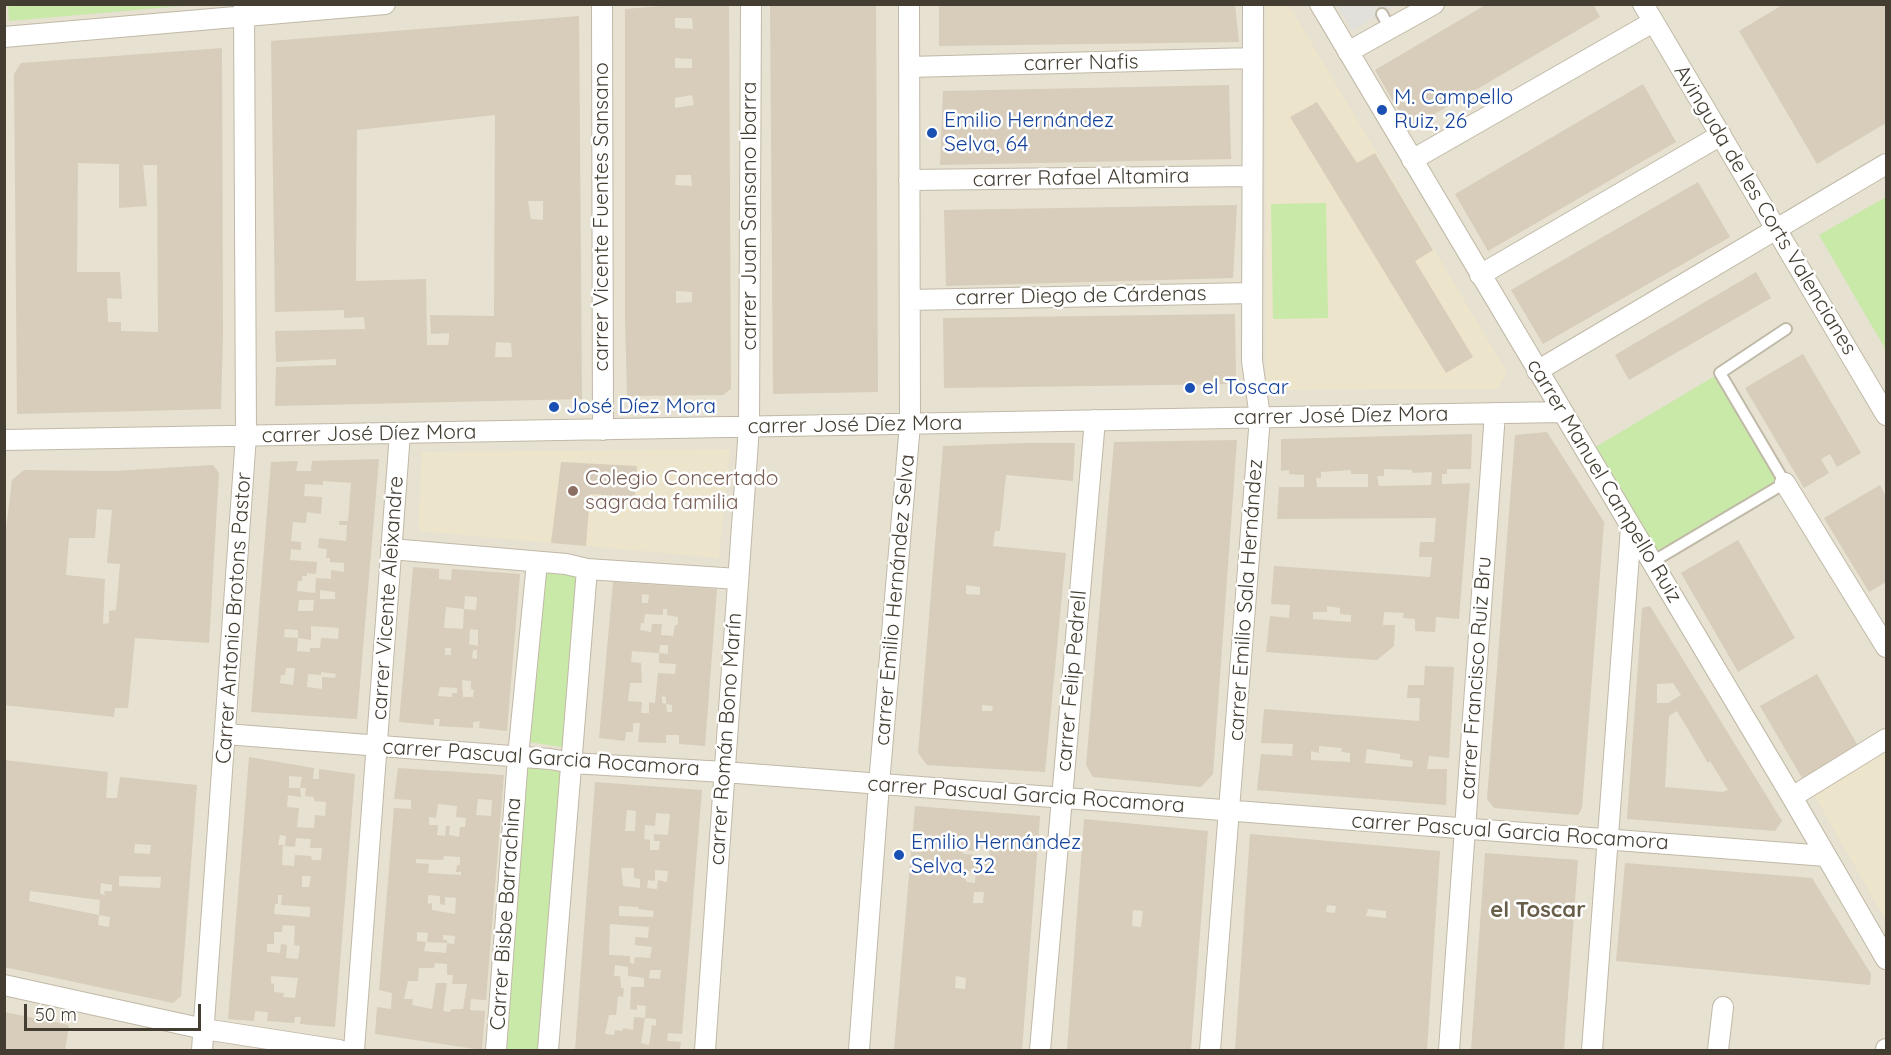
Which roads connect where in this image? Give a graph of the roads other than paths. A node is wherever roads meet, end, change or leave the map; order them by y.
1 (385, 4) edge
2 (602, 4) edge
3 (751, 4) edge
4 (909, 4) edge
5 (1253, 4) edge
6 (1320, 4) edge
7 (1434, 4) edge
8 (1643, 4) edge
9 (244, 11) edge
10 (1653, 22) junction
11 (4, 37) edge
12 (1348, 52) junction
13 (1252, 58) junction
14 (909, 67) junction
15 (1720, 135) junction
16 (1412, 160) junction
17 (1887, 164) edge
18 (1252, 176) junction
19 (909, 180) junction
20 (1776, 229) junction
21 (1480, 275) junction
22 (1252, 293) junction
23 (910, 300) junction
24 (1786, 329) dead end
25 (1538, 371) junction
26 (1561, 412) junction
27 (1495, 413) junction
28 (1887, 415) edge
29 (1260, 417) junction
30 (1095, 420) junction
31 (910, 424) junction
32 (749, 427) junction
33 (603, 430) junction
34 (400, 433) junction
35 (246, 436) junction
36 (4, 440) edge
37 (1785, 483) junction
38 (1630, 528) junction
39 (391, 549) junction
40 (537, 562) junction
41 (1652, 562) junction
42 (587, 570) junction
43 (738, 579) junction
44 (1887, 646) edge
45 (225, 734) junction
46 (1887, 739) edge
47 (377, 745) junction
48 (518, 757) junction
49 (572, 763) junction
50 (723, 772) junction
51 (879, 784) junction
52 (1792, 797) junction
53 (1062, 798) junction
54 (1229, 811) junction
55 (1465, 829) junction
56 (1607, 840) junction
57 (1826, 856) junction
58 (1887, 959) edge
59 (4, 985) edge
60 (1723, 1007) dead end
61 (204, 1029) junction
62 (202, 1050) edge
63 (339, 1050) edge
64 (354, 1050) edge
65 (496, 1050) edge
66 (548, 1050) edge
67 (705, 1050) edge
68 (859, 1050) edge
69 (1040, 1050) edge
70 (1210, 1050) edge
71 (1449, 1050) edge
72 (1592, 1050) edge
73 (1719, 1050) edge

1 - 9 street
2 - 33 street, carrer Vicente Fuentes Sansano
3 - 32 street, carrer Juan Sansano Ibarra
4 - 14 street, carrer Emilio Hernández Selva
5 - 13 street, carrer Emilio Sala Hernández
6 - 12 street, carrer Manuel Campello Ruiz
7 - 12 street
8 - 10 street, Avinguda de les Corts Valencianes
9 - 11 street
9 - 35 street, Carrer Antonio Brotons Pastor
10 - 15 street, Avinguda de les Corts Valencianes
10 - 16 street
12 - 16 street, carrer Manuel Campello Ruiz
13 - 14 street, carrer Nafis
13 - 18 street, carrer Emilio Sala Hernández
14 - 19 street, carrer Emilio Hernández Selva
15 - 20 street, Avinguda de les Corts Valencianes
15 - 21 street
16 - 21 street, carrer Manuel Campello Ruiz
17 - 20 street
18 - 19 street, carrer Rafael Altamira
18 - 22 street, carrer Emilio Sala Hernández
19 - 23 street, carrer Emilio Hernández Selva
20 - 25 street
20 - 28 street, Avinguda de les Corts Valencianes
21 - 25 street, carrer Manuel Campello Ruiz
22 - 23 street, carrer Diego de Cárdenas
22 - 29 street, carrer Emilio Sala Hernández
23 - 31 street, carrer Emilio Hernández Selva
24 - 37 lane
25 - 26 street, carrer Manuel Campello Ruiz
26 - 27 street, carrer José Díez Mora
26 - 38 street, carrer Manuel Campello Ruiz
27 - 29 street, carrer José Díez Mora
27 - 55 street, carrer Francisco Ruiz Bru
29 - 30 street, carrer José Díez Mora
29 - 54 street, carrer Emilio Sala Hernández
30 - 31 street, carrer José Díez Mora
30 - 53 street, carrer Felip Pedrell
31 - 32 street, carrer José Díez Mora
31 - 51 street, carrer Emilio Hernández Selva
32 - 33 street, carrer José Díez Mora
32 - 43 street, carrer Román Bono Marín
33 - 34 street, carrer José Díez Mora
34 - 35 street, carrer José Díez Mora
34 - 39 street, carrer Vicente Aleixandre
35 - 36 street, carrer José Díez Mora
35 - 45 street, Carrer Antonio Brotons Pastor
37 - 41 lane
37 - 44 street
38 - 41 street, carrer Manuel Campello Ruiz
38 - 56 street
39 - 40 street
39 - 47 street, carrer Vicente Aleixandre
40 - 42 street
40 - 48 street, Carrer Bisbe Barrachina
41 - 52 street, carrer Manuel Campello Ruiz
42 - 43 street
42 - 49 street
43 - 50 street, carrer Román Bono Marín
45 - 47 street, carrer Pascual Garcia Rocamora
45 - 61 street, Carrer Antonio Brotons Pastor
46 - 52 street
47 - 48 street, carrer Pascual Garcia Rocamora
47 - 64 street, carrer Vicente Aleixandre
48 - 49 street, carrer Pascual Garcia Rocamora
48 - 65 street, Carrer Bisbe Barrachina
49 - 50 street, carrer Pascual Garcia Rocamora
49 - 66 street
50 - 51 street, carrer Pascual Garcia Rocamora
50 - 67 street, carrer Román Bono Marín
51 - 53 street, carrer Pascual Garcia Rocamora
51 - 68 street, carrer Emilio Hernández Selva
52 - 57 street, carrer Manuel Campello Ruiz
53 - 54 street, carrer Pascual Garcia Rocamora
53 - 69 street, carrer Felip Pedrell
54 - 55 street, carrer Pascual Garcia Rocamora
54 - 70 street, carrer Emilio Sala Hernández
55 - 56 street, carrer Pascual Garcia Rocamora
55 - 71 street, carrer Francisco Ruiz Bru
56 - 57 street, carrer Pascual Garcia Rocamora
56 - 72 street
57 - 58 street, carrer Manuel Campello Ruiz
59 - 61 street
60 - 73 street
61 - 62 street, Carrer Antonio Brotons Pastor
61 - 63 street

